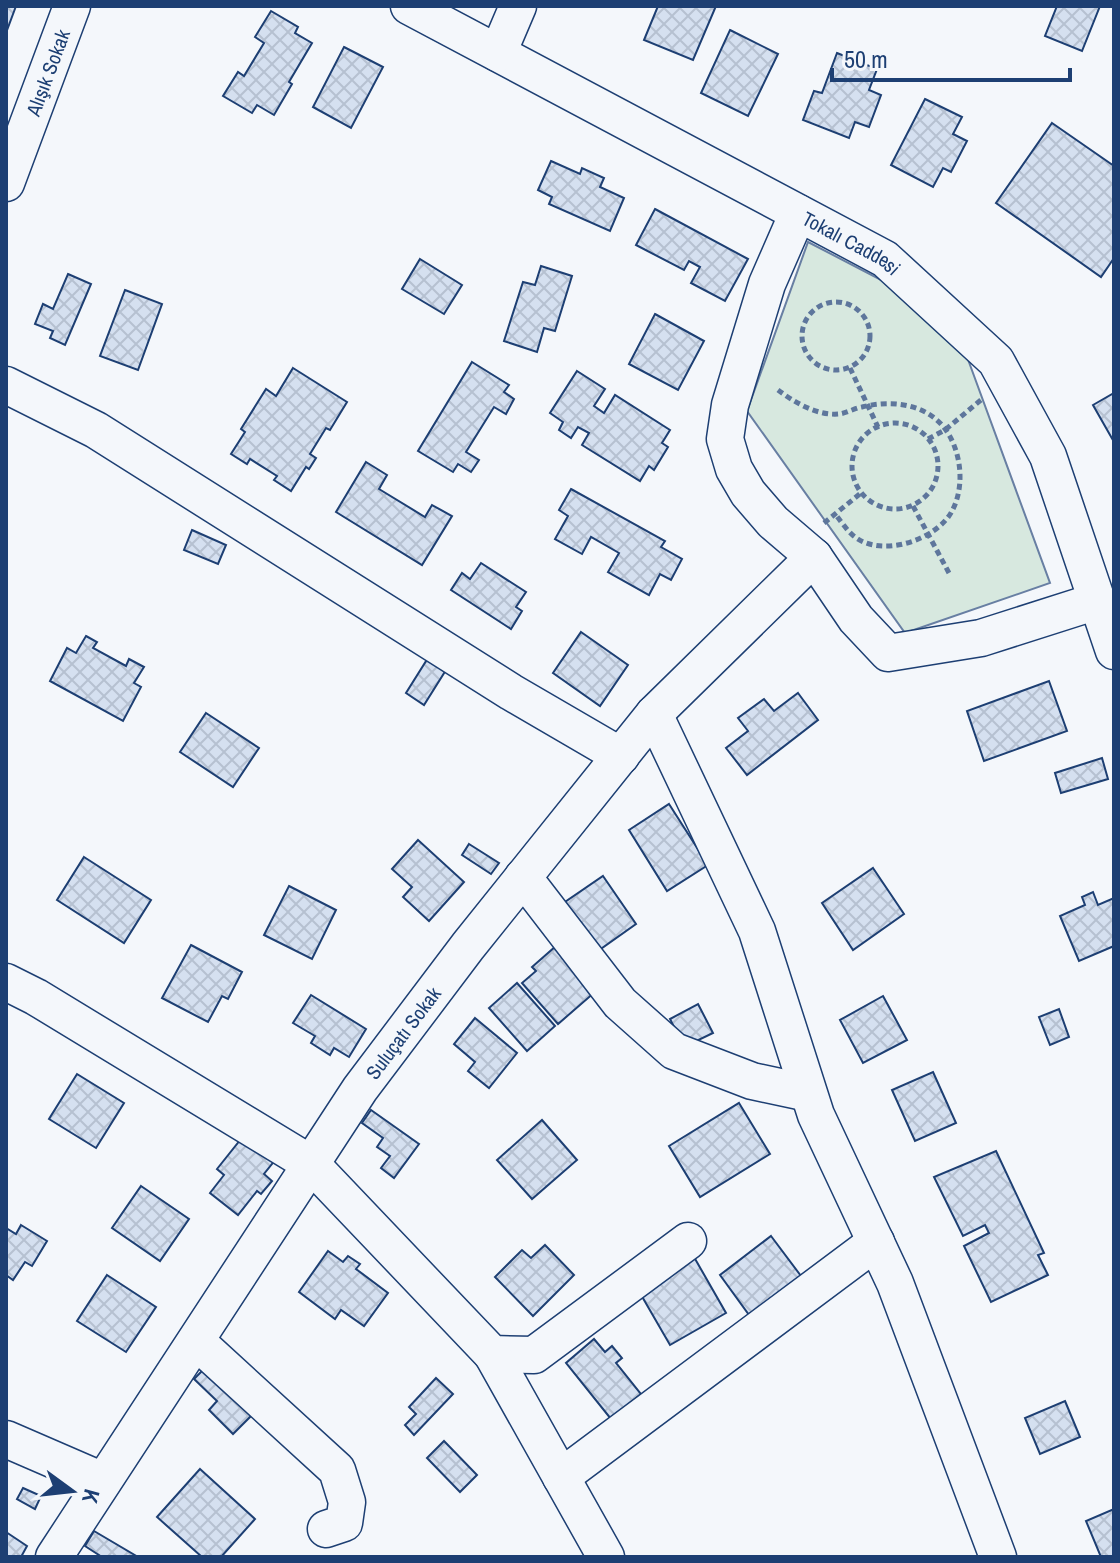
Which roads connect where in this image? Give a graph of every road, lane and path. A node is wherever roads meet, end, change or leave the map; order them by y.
1 (72, 6) edge
2 (409, 6) edge
3 (518, 6) edge
4 (498, 53) junction
5 (6, 183) edge
6 (798, 213) junction
7 (850, 368) junction
8 (1006, 379) junction
9 (6, 385) edge
10 (778, 390) dead end
11 (868, 406) junction
12 (878, 427) junction
13 (945, 430) junction
14 (928, 439) junction
15 (861, 493) junction
16 (913, 506) junction
17 (835, 514) junction
18 (927, 534) junction
19 (806, 551) junction
20 (949, 573) dead end
21 (1097, 601) junction
22 (1114, 651) edge
23 (654, 714) junction
24 (621, 756) junction
25 (523, 877) junction
26 (6, 982) edge
27 (808, 1093) junction
28 (311, 1164) junction
29 (688, 1241) dead end
30 (876, 1242) junction
31 (196, 1341) junction
32 (492, 1354) junction
33 (6, 1439) edge
34 (561, 1477) junction
35 (103, 1481) junction
36 (326, 1529) dead end
37 (54, 1557) edge
38 (606, 1557) edge
39 (998, 1557) edge

1 - 5 street, Alışık Sokak
2 - 4 street, Tokalı Caddesi
3 - 4 street
4 - 6 street, Tokalı Caddesi
6 - 8 street, Tokalı Caddesi
6 - 19 street
7 - 7 path
7 - 11 path
8 - 13 path
8 - 21 street, Tokalı Caddesi
9 - 24 street
10 - 11 path
11 - 12 path
11 - 13 path
12 - 14 path
12 - 15 path
13 - 14 path
13 - 18 path
14 - 16 path
15 - 16 path
15 - 17 path
16 - 18 path
17 - 18 path
17 - 19 path
18 - 20 path
19 - 21 street
19 - 23 street, Suluçatı Sokak
21 - 22 street, Tokalı Caddesi
23 - 24 street, Suluçatı Sokak
23 - 27 street
24 - 25 street, Suluçatı Sokak
25 - 27 street
25 - 28 street, Suluçatı Sokak
26 - 28 street
27 - 30 street
28 - 31 street, Suluçatı Sokak
28 - 32 street
29 - 32 street
30 - 34 street
30 - 39 street
31 - 35 street, Suluçatı Sokak
31 - 36 street
32 - 34 street
33 - 35 street
34 - 38 street
35 - 37 street, Suluçatı Sokak

